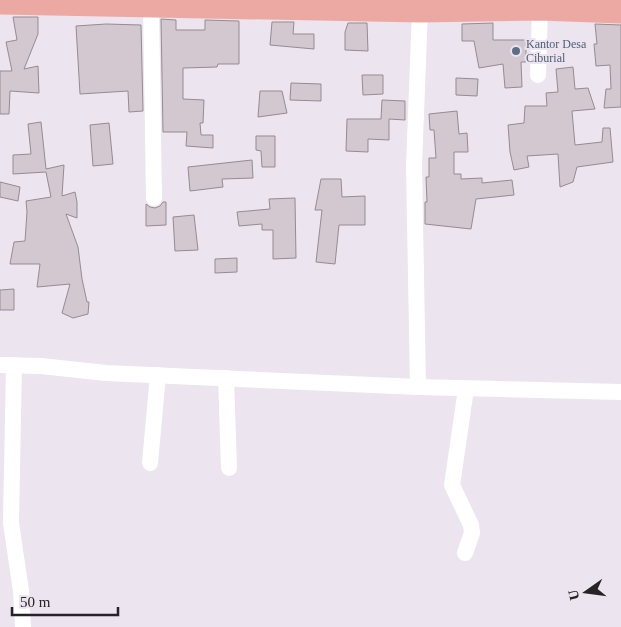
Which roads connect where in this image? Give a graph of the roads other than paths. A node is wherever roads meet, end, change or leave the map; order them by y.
1 (63, 1) edge
2 (0, 2) edge
3 (145, 3) edge
4 (358, 4) edge
5 (540, 8) junction
6 (420, 10) junction
7 (621, 11) edge
8 (538, 75) dead end
9 (154, 198) dead end
10 (7, 365) edge
11 (158, 375) junction
12 (226, 378) junction
13 (418, 387) junction
14 (466, 389) junction
15 (621, 392) edge
16 (150, 463) dead end
17 (229, 468) dead end
18 (465, 553) dead end
19 (23, 627) edge

1 - 2 main road
1 - 3 main road
3 - 4 main road
3 - 9 street
4 - 6 main road
5 - 6 main road
5 - 7 main road
5 - 8 street
6 - 13 street
10 - 11 street
10 - 19 street
11 - 12 street
11 - 16 street
12 - 13 street
12 - 17 street
13 - 14 street
14 - 15 street
14 - 18 street

